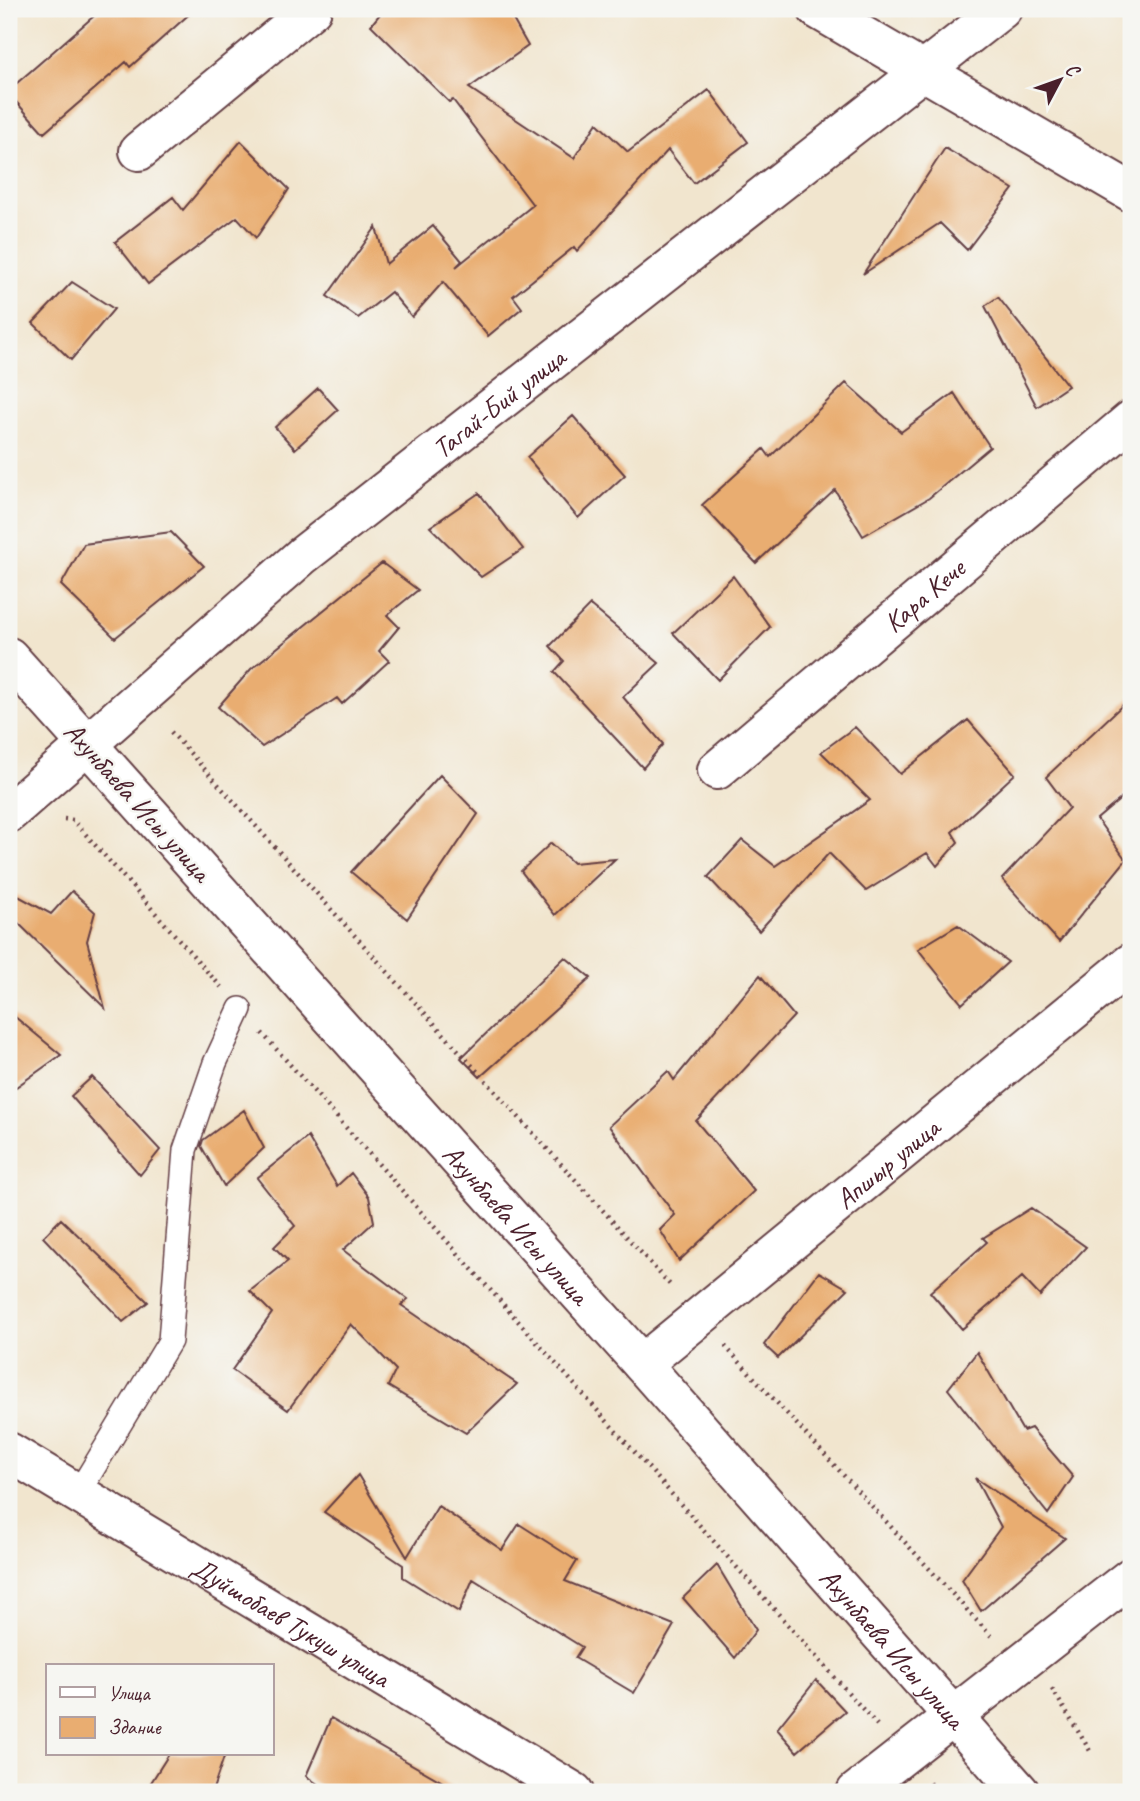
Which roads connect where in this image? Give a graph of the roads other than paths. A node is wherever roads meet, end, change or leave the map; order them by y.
1 (312, 9) edge
2 (817, 9) edge
3 (1002, 9) edge
4 (922, 69) junction
5 (138, 151) dead end
6 (1131, 192) edge
7 (1131, 420) edge
8 (9, 657) edge
9 (87, 744) junction
10 (717, 770) dead end
11 (9, 813) edge
12 (1131, 963) edge
13 (240, 1009) road end
14 (642, 1364) junction
15 (9, 1452) edge
16 (77, 1495) junction
17 (1124, 1595) edge
18 (952, 1717) junction
19 (574, 1792) edge
20 (856, 1792) edge
21 (1020, 1792) edge

1 - 5 street
2 - 4 street
3 - 4 street, Тагай-Бий улица
4 - 6 street
4 - 9 street, Тагай-Бий улица
7 - 10 street, Кара Кече
8 - 9 street, Ахунбаева Исы улица
9 - 11 street, Тагай-Бий улица
9 - 14 street, Ахунбаева Исы улица
12 - 14 street, Апшыр улица
13 - 16 lane
14 - 18 street, Ахунбаева Исы улица
15 - 16 street, Дуйшобаев Тукуш улица
16 - 19 street, Дуйшобаев Тукуш улица
17 - 18 street
18 - 20 street
18 - 21 street, Ахунбаева Исы улица

